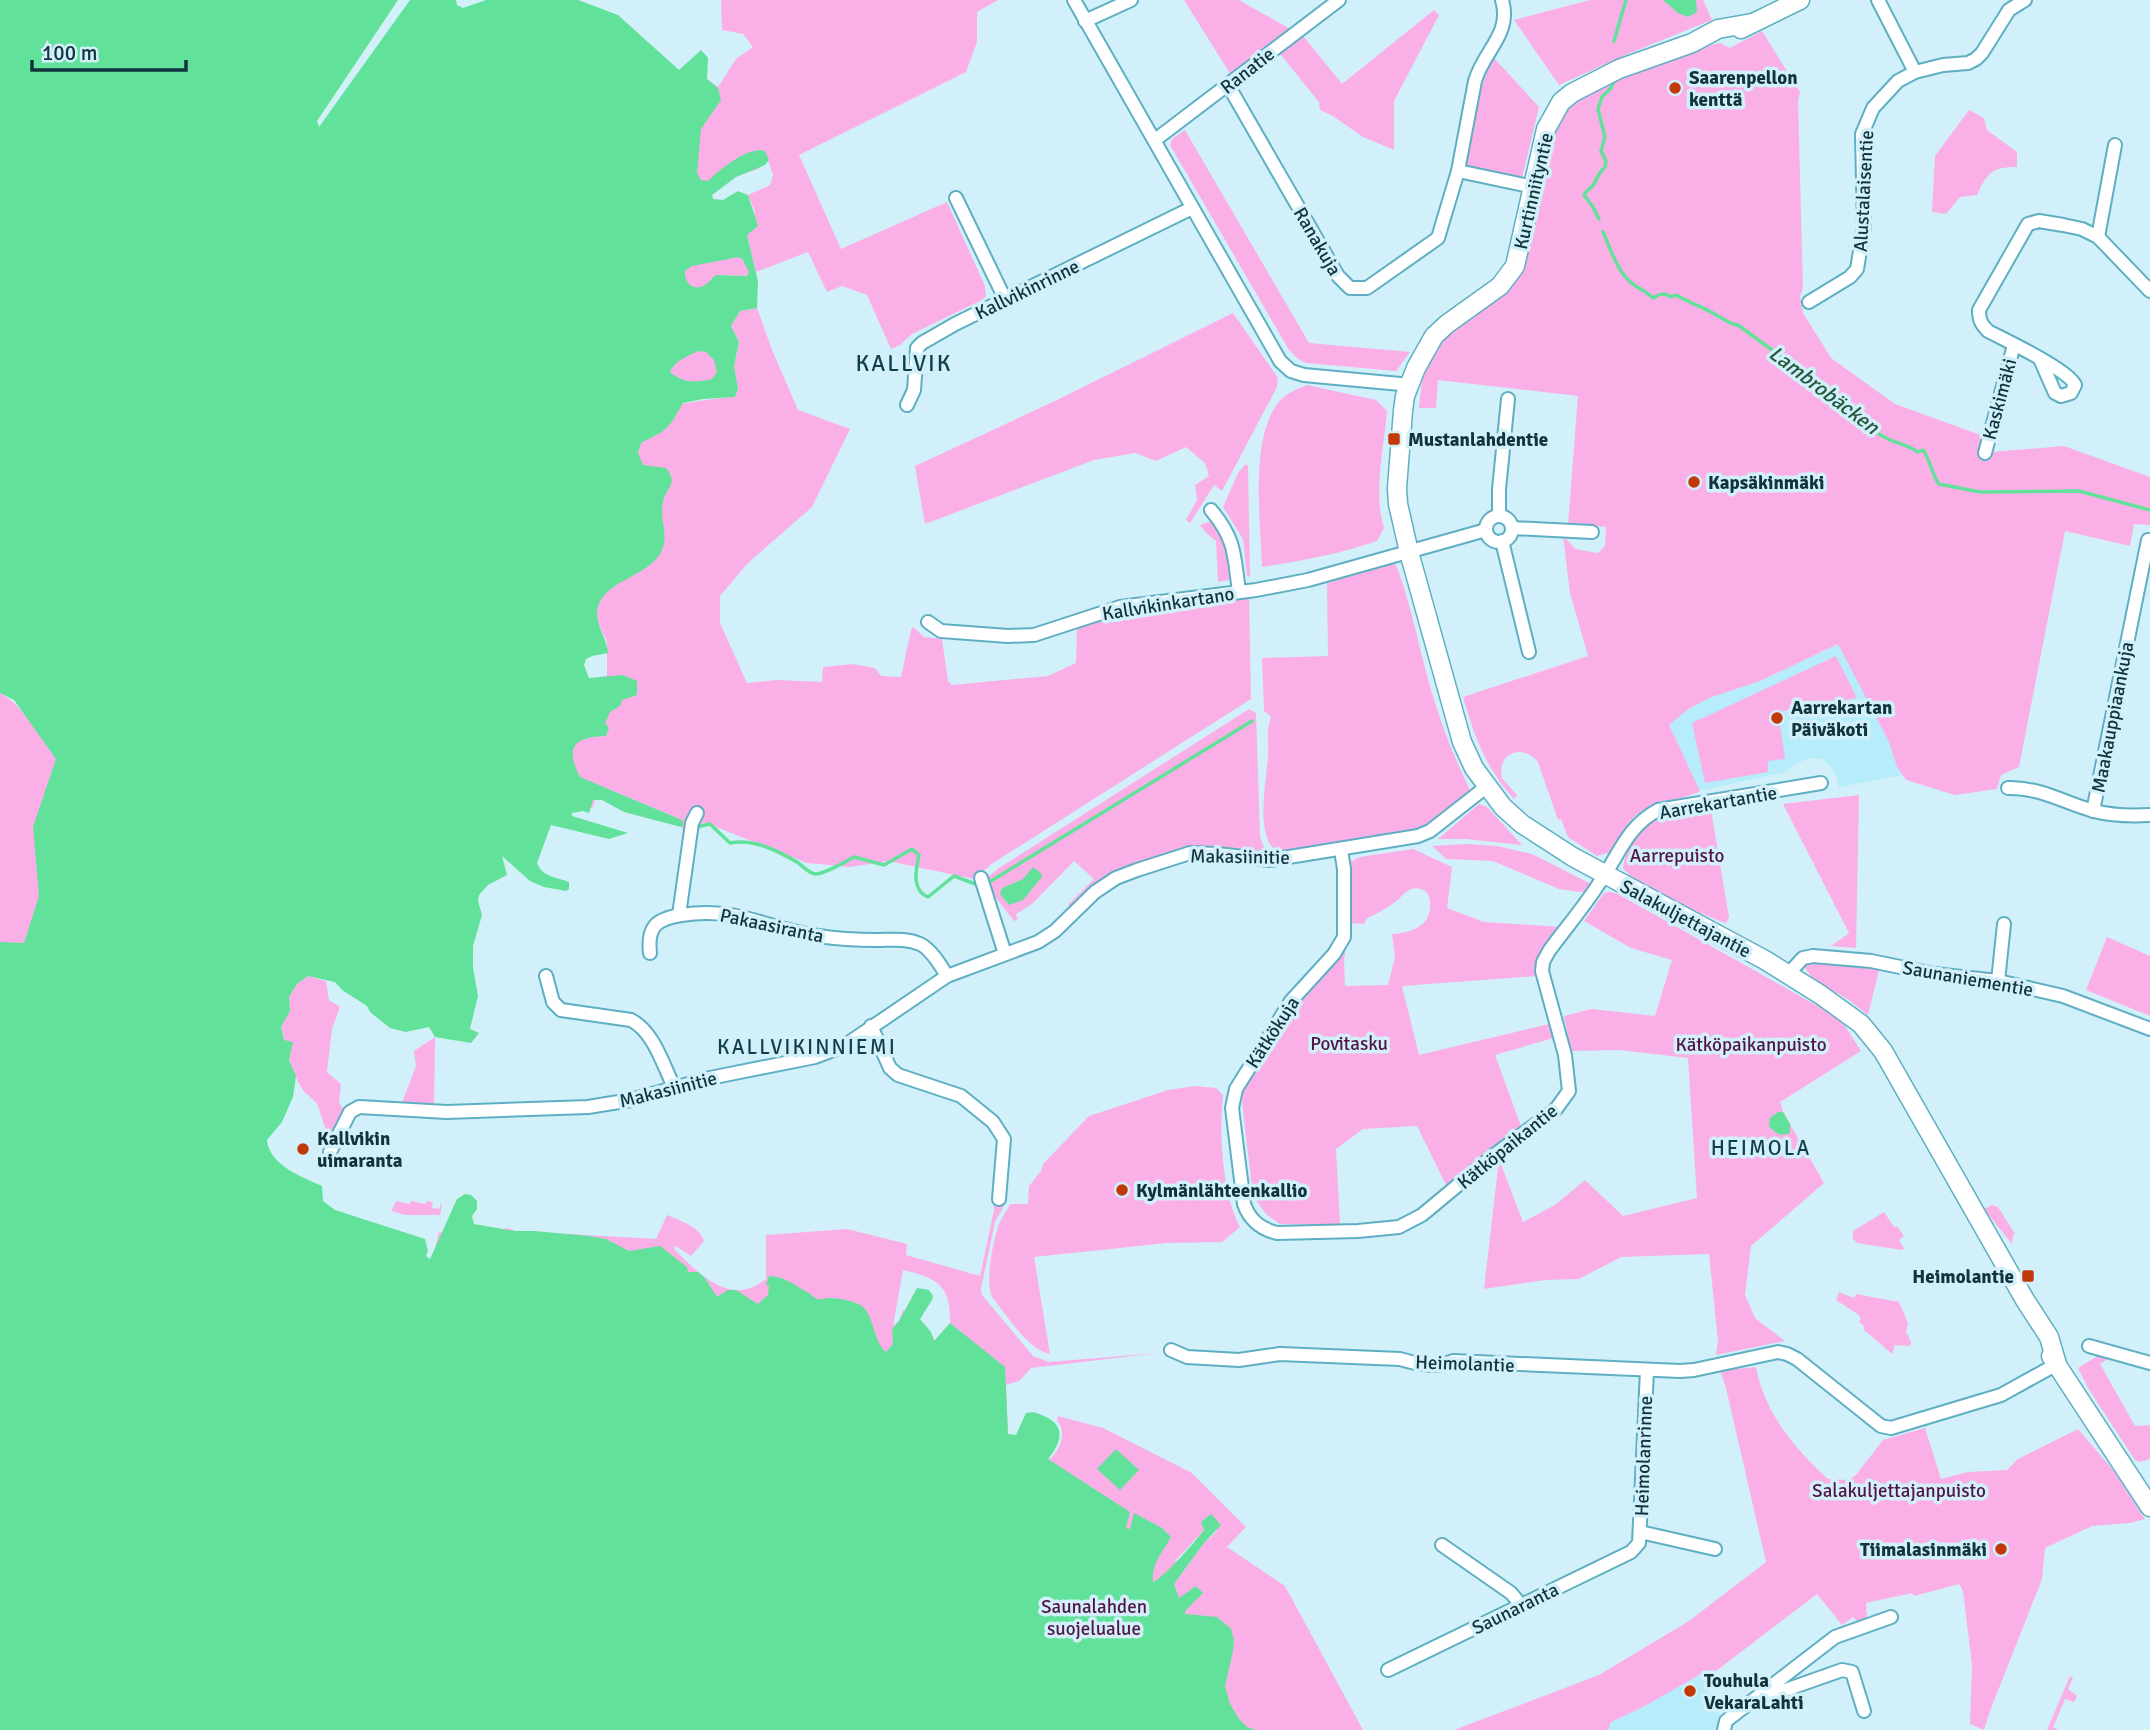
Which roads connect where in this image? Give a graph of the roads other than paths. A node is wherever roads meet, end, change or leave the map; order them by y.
1 (1073, 0) edge
2 (1131, 0) edge
3 (1339, 0) edge
4 (1502, 0) edge
5 (1800, 0) edge
6 (1878, 0) edge
7 (2025, 0) edge
8 (1086, 21) junction
9 (1915, 72) junction
10 (1228, 85) junction
11 (1155, 140) junction
12 (2115, 145) dead end
13 (1458, 171) junction
14 (1534, 187) junction
15 (956, 198) dead end
16 (1192, 208) junction
17 (2098, 237) junction
18 (2150, 291) edge
19 (1005, 299) junction
20 (1809, 302) dead end
21 (2014, 345) junction
22 (2040, 359) dead end
23 (1411, 385) junction
24 (1508, 398) dead end
25 (907, 405) dead end
26 (1985, 453) dead end
27 (1211, 510) dead end
28 (1499, 516) junction
29 (1511, 528) junction
30 (1486, 530) junction
31 (1592, 532) dead end
32 (2148, 540) edge
33 (1502, 541) junction
34 (1409, 552) junction
35 (1239, 592) junction
36 (928, 622) dead end
37 (1529, 652) dead end
38 (1821, 783) dead end
39 (1486, 787) junction
40 (2008, 788) dead end
41 (2094, 811) junction
42 (697, 813) dead end
43 (2150, 815) edge
44 (1341, 850) junction
45 (1605, 875) junction
46 (981, 878) dead end
47 (679, 915) junction
48 (2004, 923) dead end
49 (650, 953) dead end
50 (1005, 954) junction
51 (1787, 975) junction
52 (546, 976) dead end
53 (947, 976) junction
54 (1998, 981) junction
55 (871, 1026) junction
56 (2150, 1029) edge
57 (674, 1087) junction
58 (330, 1152) dead end
59 (999, 1199) dead end
60 (1256, 1223) joint
61 (2089, 1346) dead end
62 (1171, 1350) dead end
63 (2150, 1363) edge
64 (2057, 1364) junction
65 (1647, 1370) junction
66 (2150, 1507) edge
67 (1640, 1537) junction
68 (1442, 1545) dead end
69 (1715, 1549) dead end
70 (1521, 1605) junction
71 (1891, 1617) dead end
72 (1388, 1670) dead end
73 (1750, 1702) junction
74 (1864, 1711) dead end
75 (1725, 1726) edge

1 - 8 street
2 - 8 street
3 - 10 street, Ranatie
4 - 13 street, Ranakuja
5 - 14 street, Kurtinniityntie
6 - 9 street
7 - 9 street
8 - 11 street
9 - 20 street, Alustalaisentie
10 - 11 street, Ranatie
10 - 13 street, Ranakuja
11 - 16 street
12 - 17 street
13 - 14 street
14 - 23 street, Kurtinniityntie
15 - 19 street
16 - 19 street, Kallvikinrinne
16 - 23 street
17 - 18 street, Kaskimäki
17 - 21 street, Kaskimäki
19 - 25 street, Kallvikinrinne
21 - 22 street, Kaskimäki
21 - 26 street, Kaskimäki
23 - 34 street, Salakuljettajantie
24 - 28 street
27 - 35 street
28 - 29 street
28 - 30 street
29 - 31 street
29 - 33 street
30 - 33 street
30 - 34 street, Kallvikinkartano
32 - 41 street, Maakauppiaankuja
33 - 37 street
34 - 35 street, Kallvikinkartano
34 - 39 street, Salakuljettajantie
35 - 36 street, Kallvikinkartano
38 - 45 street, Aarrekartantie
39 - 44 street, Makasiinitie
39 - 45 street, Salakuljettajantie
40 - 41 street
41 - 43 street
42 - 47 street
44 - 50 street, Makasiinitie
44 - 60 street, Kätkökuja
45 - 51 street, Salakuljettajantie
45 - 60 street, Kätköpaikantie
46 - 50 street
47 - 49 street, Pakaasiranta
47 - 53 street, Pakaasiranta
48 - 54 street
50 - 53 street, Makasiinitie
51 - 54 street, Saunaniementie
51 - 64 street, Salakuljettajantie
52 - 57 street
53 - 55 street, Makasiinitie
54 - 56 street, Saunaniementie
55 - 57 street, Makasiinitie
55 - 59 street
57 - 58 street, Makasiinitie
61 - 63 street
62 - 65 street, Heimolantie
64 - 65 street, Heimolantie
64 - 66 street, Salakuljettajantie
65 - 67 street, Heimolanrinne
67 - 69 street
67 - 70 street, Saunaranta
68 - 70 street
70 - 72 street, Saunaranta
71 - 73 street
73 - 74 street
73 - 75 street

